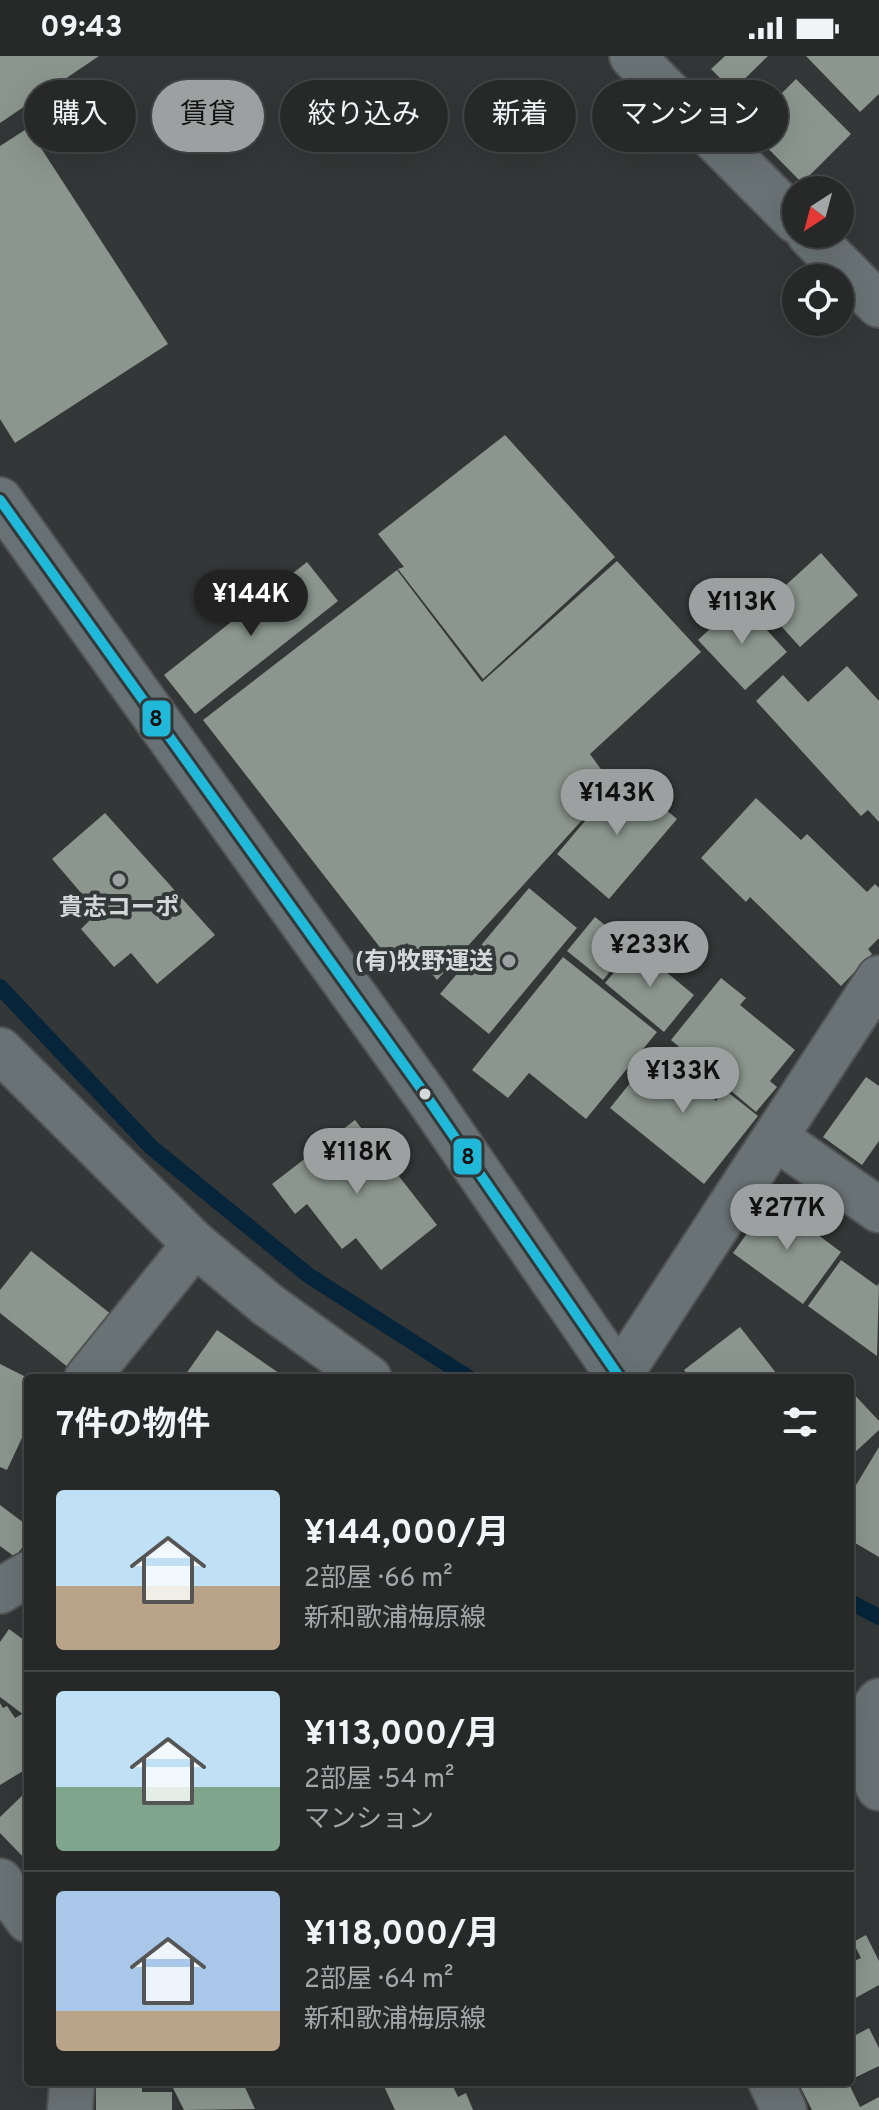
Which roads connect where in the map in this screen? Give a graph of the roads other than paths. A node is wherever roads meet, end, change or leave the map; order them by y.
1 (632, 56) edge
2 (782, 207) edge
3 (823, 248) edge
4 (879, 305) edge
5 (0, 500) edge
6 (879, 978) edge
7 (865, 1028) edge
8 (0, 1050) edge
9 (776, 1138) junction
10 (879, 1210) edge
11 (195, 1244) junction
12 (90, 1374) edge
13 (363, 1374) edge
14 (617, 1374) edge
15 (621, 1374) edge
16 (24, 1576) edge
17 (0, 1591) edge
18 (862, 1720) edge
19 (879, 1788) edge
20 (0, 1881) edge
21 (24, 1914) edge
22 (72, 2086) edge
23 (773, 2086) edge
24 (70, 2110) edge
25 (784, 2110) edge

1 - 2 street
3 - 4 street
5 - 14 main road
6 - 7 street
7 - 9 street
8 - 11 street
9 - 10 street
9 - 15 street
11 - 12 street
11 - 13 street
16 - 17 street
18 - 19 main road
20 - 21 street
22 - 24 street
23 - 25 street

